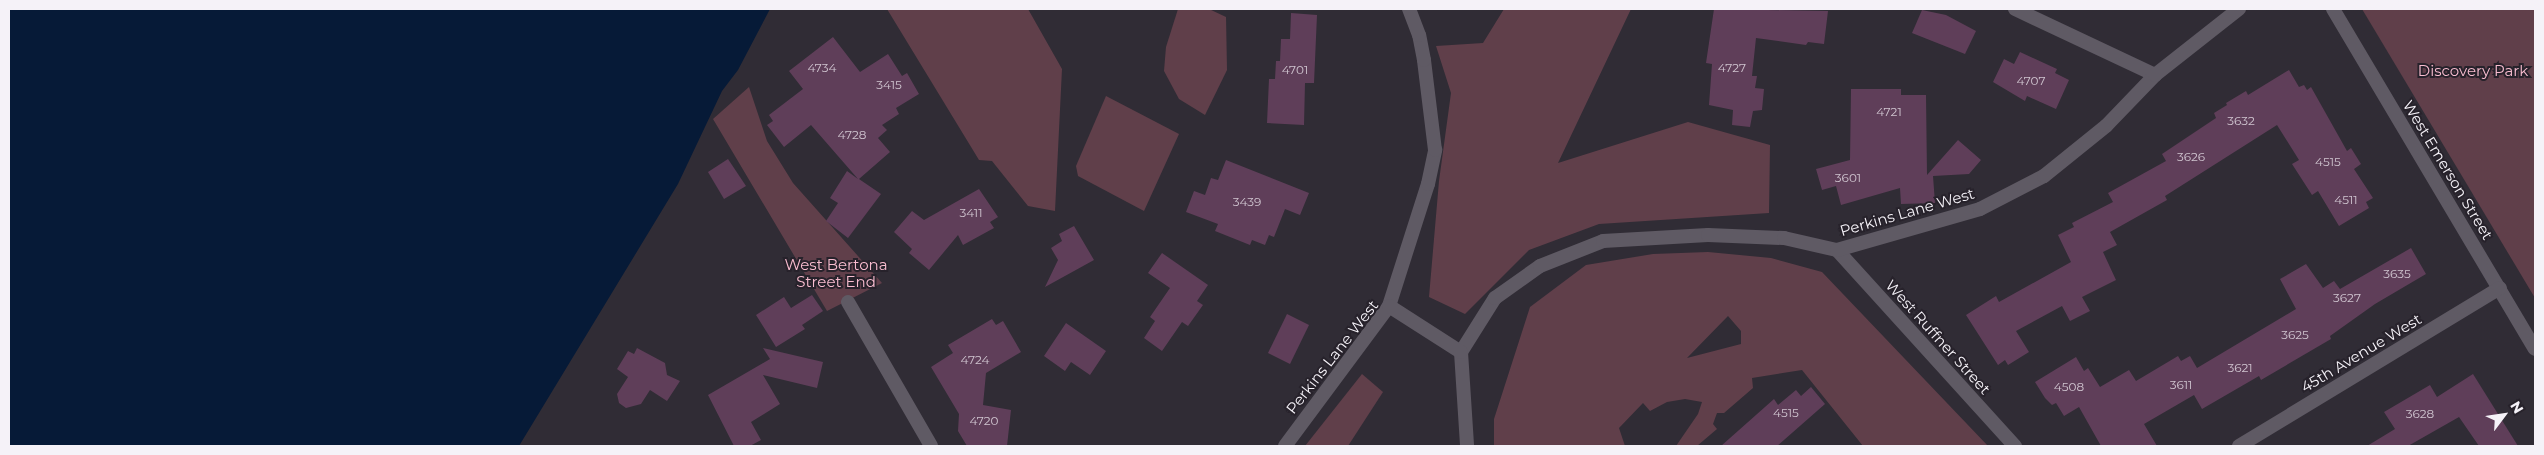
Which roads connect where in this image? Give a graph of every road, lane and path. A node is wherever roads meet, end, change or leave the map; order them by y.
1 (1409, 9) edge
2 (2015, 9) edge
3 (2239, 9) edge
4 (2332, 9) edge
5 (2155, 75) junction
6 (1836, 250) junction
7 (2500, 288) junction
8 (848, 302) dead end
9 (1389, 306) junction
10 (2535, 349) edge
11 (1461, 352) junction
12 (931, 446) edge
13 (1285, 446) edge
14 (1467, 446) edge
15 (2015, 446) edge
16 (2240, 446) edge

1 - 9 street
2 - 5 street
3 - 5 street, Perkins Lane West
4 - 7 street, West Emerson Street
5 - 6 street, Perkins Lane West
6 - 11 street, Perkins Lane West
6 - 15 street, West Ruffner Street
7 - 10 street, West Emerson Street
7 - 16 street, 45th Avenue West
8 - 12 street
9 - 11 street, Perkins Lane West
9 - 13 street, Perkins Lane West
11 - 14 street

